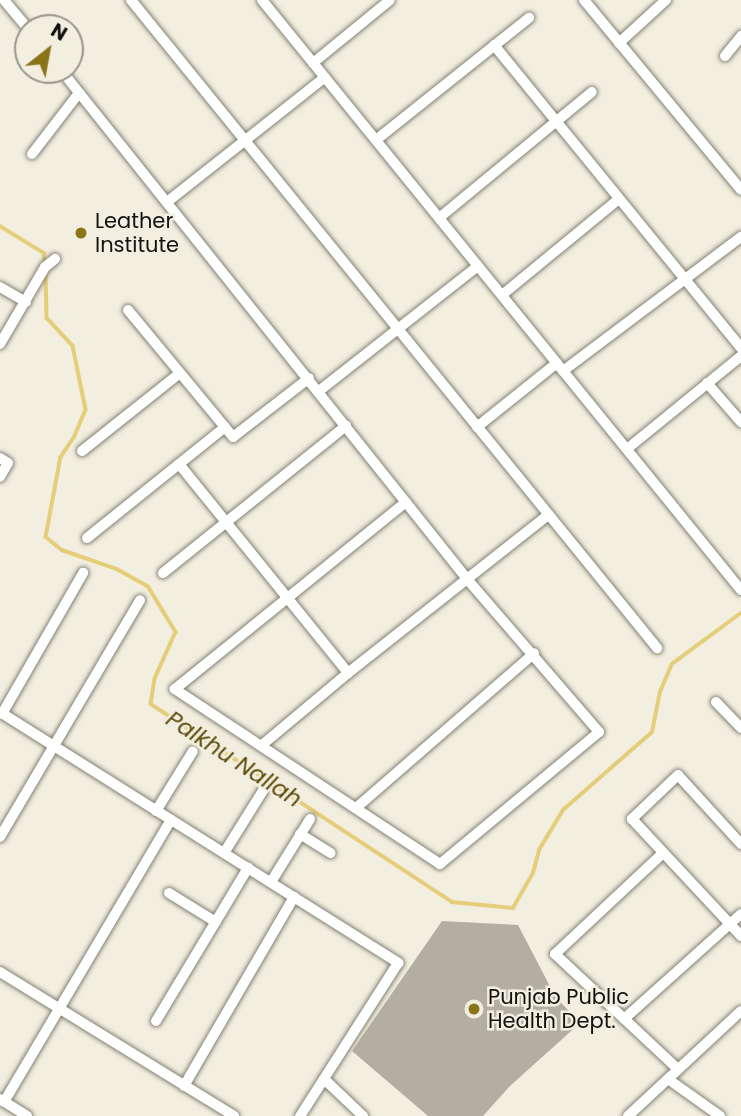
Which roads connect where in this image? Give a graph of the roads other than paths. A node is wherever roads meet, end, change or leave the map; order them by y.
1 (4, 0) edge
2 (131, 0) edge
3 (262, 0) edge
4 (390, 0) edge
5 (584, 0) edge
6 (666, 0) edge
7 (16, 14) edge
8 (529, 18) dead end
9 (741, 36) edge
10 (619, 43) junction
11 (494, 45) junction
12 (726, 56) dead end
13 (313, 63) junction
14 (325, 77) junction
15 (72, 84) edge
16 (592, 92) dead end
17 (79, 93) junction
18 (556, 122) junction
19 (376, 141) junction
20 (245, 142) junction
21 (32, 154) dead end
22 (741, 190) edge
23 (619, 199) junction
24 (167, 202) junction
25 (439, 218) junction
26 (741, 237) edge
27 (55, 259) dead end
28 (478, 266) junction
29 (685, 279) junction
30 (0, 287) edge
31 (502, 295) junction
32 (26, 302) junction
33 (128, 310) dead end
34 (397, 329) junction
35 (0, 344) edge
36 (741, 348) edge
37 (741, 356) edge
38 (560, 367) junction
39 (180, 373) junction
40 (309, 378) junction
41 (707, 383) junction
42 (319, 391) junction
43 (741, 422) edge
44 (346, 426) junction
45 (225, 427) junction
46 (477, 427) junction
47 (626, 449) junction
48 (82, 451) dead end
49 (0, 458) edge
50 (179, 464) junction
51 (0, 477) edge
52 (406, 502) junction
53 (548, 515) junction
54 (228, 523) junction
55 (87, 538) dead end
56 (83, 573) dead end
57 (163, 573) dead end
58 (467, 579) junction
59 (741, 590) edge
60 (287, 598) junction
61 (140, 600) dead end
62 (657, 648) dead end
63 (534, 653) junction
64 (348, 673) junction
65 (716, 702) dead end
66 (1, 713) edge
67 (741, 729) edge
68 (53, 746) junction
69 (262, 746) junction
70 (193, 751) dead end
71 (264, 789) dead end
72 (356, 808) junction
73 (156, 811) junction
74 (310, 819) dead end
75 (171, 820) junction
76 (300, 834) junction
77 (0, 836) edge
78 (741, 844) edge
79 (663, 852) junction
80 (224, 853) junction
81 (331, 853) dead end
82 (248, 868) junction
83 (271, 882) junction
84 (169, 893) dead end
85 (294, 897) junction
86 (741, 914) edge
87 (216, 922) junction
88 (730, 924) junction
89 (741, 936) edge
90 (0, 972) edge
91 (58, 1008) junction
92 (741, 1011) edge
93 (624, 1019) junction
94 (156, 1021) dead end
95 (678, 1069) junction
96 (324, 1079) junction
97 (668, 1079) junction
98 (184, 1086) junction
99 (2, 1100) edge
100 (27, 1116) edge
101 (234, 1116) edge
102 (300, 1116) edge
103 (363, 1116) edge
104 (628, 1116) edge
105 (720, 1116) edge

1 - 7 street
2 - 20 street
3 - 13 street
4 - 13 street
5 - 10 street
6 - 10 street
8 - 11 street
9 - 12 street
10 - 22 street
11 - 18 street
11 - 19 street
13 - 14 street
14 - 19 street
14 - 20 street
15 - 17 street
16 - 18 street
17 - 21 street
17 - 24 street
18 - 23 street
18 - 25 street
19 - 25 street
20 - 24 street
20 - 34 street
23 - 29 street
23 - 31 street
24 - 40 street
25 - 28 street
26 - 29 street
27 - 32 street
28 - 31 street
28 - 34 street
29 - 36 street
29 - 38 street
30 - 32 street
31 - 38 street
32 - 35 street
33 - 39 street
34 - 42 street
34 - 46 street
37 - 41 street
38 - 46 street
38 - 47 street
39 - 45 street
39 - 48 street
40 - 42 street
40 - 45 street
41 - 43 street
41 - 47 street
42 - 44 street
44 - 52 street
44 - 54 street
45 - 50 street
46 - 53 street
47 - 59 street
49 - 51 street
50 - 54 street
50 - 55 street
52 - 58 street
52 - 60 street
53 - 58 street
53 - 62 street
54 - 57 street
54 - 60 street
56 - 66 street
58 - 63 street
58 - 64 street
60 - 64 street
60 - 69 street
61 - 68 street
63 - 72 street
63 - 72 street
64 - 69 street
65 - 67 street
66 - 68 street
68 - 73 street
68 - 77 street
69 - 72 street
70 - 73 street
71 - 80 street
73 - 75 street
74 - 76 street
75 - 80 street
75 - 91 street
76 - 81 street
76 - 83 street
78 - 79 street
79 - 88 street
79 - 93 street
80 - 82 street
82 - 83 street
82 - 87 street
83 - 85 street
84 - 87 street
85 - 96 street
85 - 98 street
86 - 88 street
87 - 94 street
88 - 89 street
88 - 93 street
90 - 91 street
91 - 98 street
91 - 99 street
92 - 95 street
93 - 95 street
95 - 97 street
96 - 102 street
96 - 103 street
97 - 104 street
97 - 105 street
98 - 101 street
99 - 100 street

